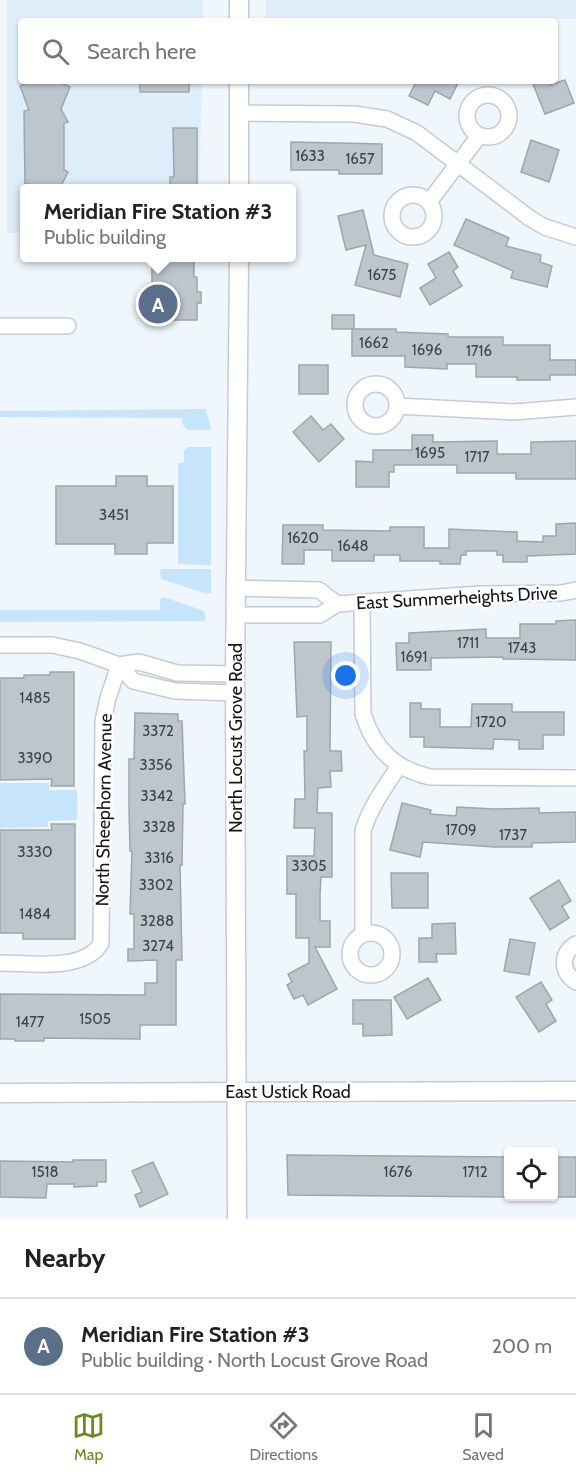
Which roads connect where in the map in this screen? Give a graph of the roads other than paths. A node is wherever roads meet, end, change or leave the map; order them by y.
1 (239, 0) edge
2 (239, 18) edge
3 (239, 84) edge
4 (239, 113) junction
5 (479, 136) dead end
6 (457, 164) junction
7 (239, 184) edge
8 (429, 202) dead end
9 (576, 237) edge
10 (239, 262) edge
11 (0, 326) edge
12 (68, 326) dead end
13 (397, 406) dead end
14 (576, 407) edge
15 (236, 588) junction
16 (576, 590) edge
17 (362, 603) junction
18 (337, 604) junction
19 (236, 615) junction
20 (0, 645) edge
21 (119, 665) junction
22 (235, 674) junction
23 (235, 693) junction
24 (399, 766) junction
25 (576, 778) edge
26 (363, 934) dead end
27 (576, 944) edge
28 (0, 963) edge
29 (576, 982) edge
30 (237, 1092) junction
31 (576, 1092) edge
32 (0, 1093) edge
33 (237, 1219) edge

1 - 2 main road
3 - 4 main road
4 - 6 street
4 - 7 main road
5 - 6 street
6 - 8 street
6 - 9 street
10 - 15 main road, North Locust Grove Road
11 - 12 street
13 - 14 street
15 - 18 street, East Summerheights Drive
15 - 19 main road, North Locust Grove Road
16 - 17 street, East Summerheights Drive
17 - 18 street, East Summerheights Drive
17 - 24 street
18 - 19 street, East Summerheights Drive
19 - 22 main road, North Locust Grove Road
20 - 21 street
21 - 22 street
21 - 23 street
21 - 28 street, North Sheephorn Avenue
22 - 23 main road, North Locust Grove Road
23 - 30 main road, North Locust Grove Road
24 - 25 street
24 - 26 street
27 - 29 street
30 - 31 main road, East Ustick Road
30 - 32 main road, East Ustick Road
30 - 33 main road, North Locust Grove Road

